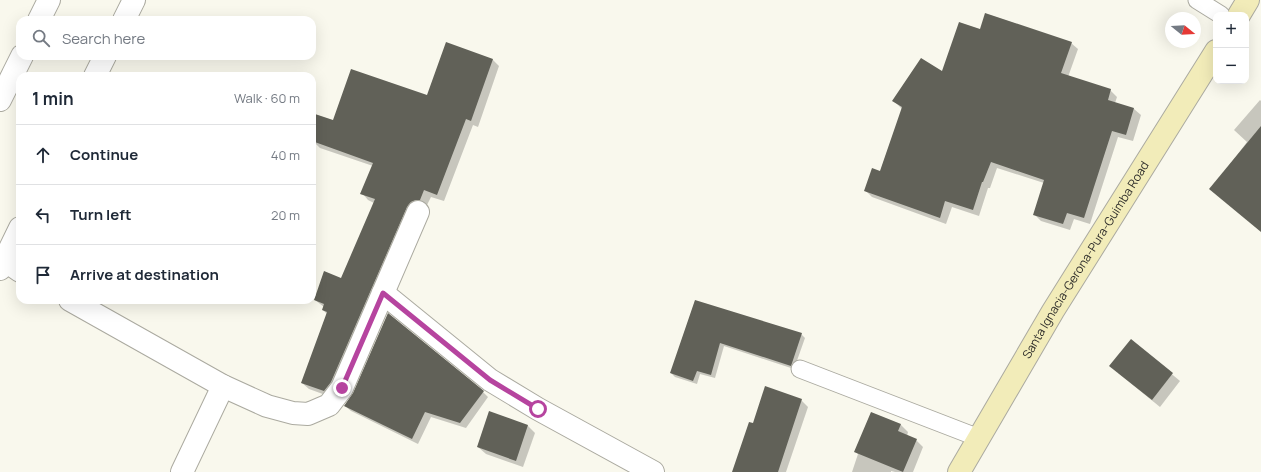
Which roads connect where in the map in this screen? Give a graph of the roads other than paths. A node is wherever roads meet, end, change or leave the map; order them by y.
1 (49, 0) edge
2 (134, 0) edge
3 (1197, 0) edge
4 (1248, 0) edge
5 (1216, 12) edge
6 (1241, 12) edge
7 (41, 16) edge
8 (126, 16) edge
9 (1213, 56) edge
10 (20, 60) edge
11 (103, 60) edge
12 (97, 72) edge
13 (0, 100) edge
14 (418, 212) dead end
15 (16, 238) edge
16 (6, 264) edge
17 (383, 293) junction
18 (77, 304) edge
19 (800, 369) dead end
20 (223, 386) junction
21 (979, 438) junction
22 (182, 472) edge
23 (653, 472) edge
24 (959, 472) edge

1 - 7 street
2 - 8 street
3 - 5 lane
4 - 6 main road
9 - 21 main road, Santa Ignacia-Gerona-Pura-Guimba Road
10 - 13 street
11 - 12 street
14 - 17 street
15 - 16 street
17 - 20 street
17 - 23 street
18 - 20 street
19 - 21 lane
20 - 22 street
21 - 24 main road, Santa Ignacia-Gerona-Pura-Guimba Road

